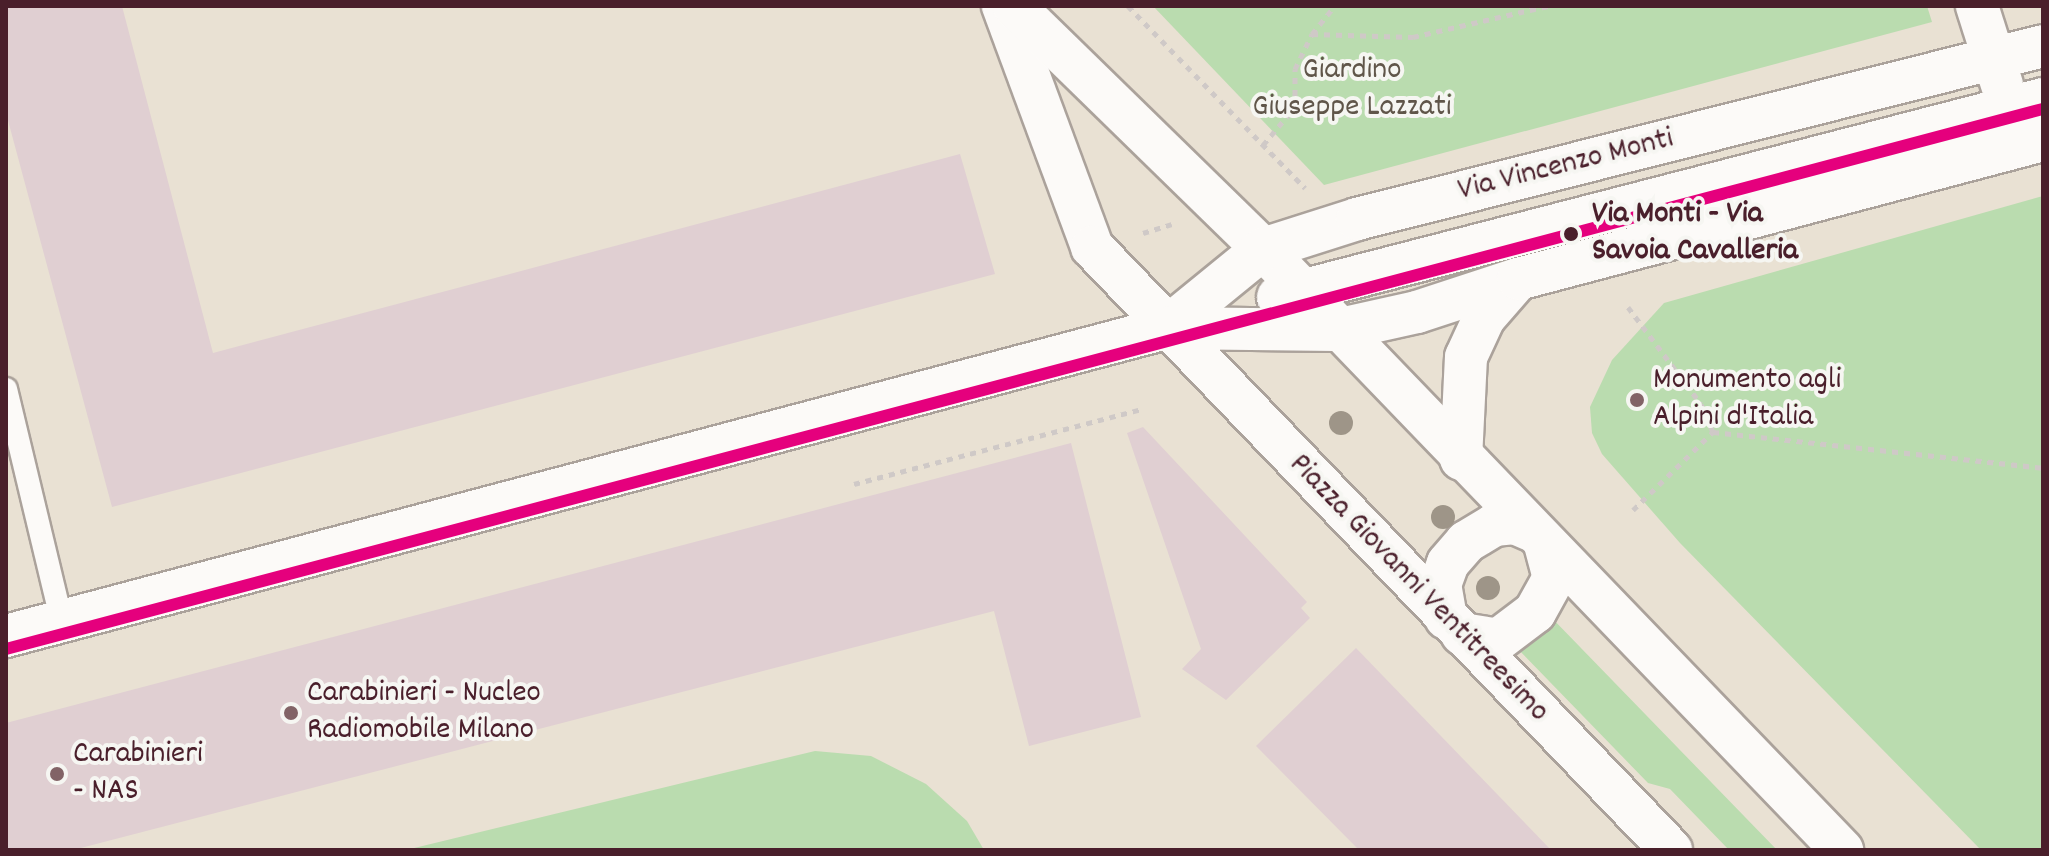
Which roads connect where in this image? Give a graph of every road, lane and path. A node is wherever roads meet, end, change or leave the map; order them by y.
1 (1003, 6) edge
2 (1014, 6) edge
3 (1128, 6) edge
4 (1335, 6) edge
5 (1547, 6) edge
6 (1977, 6) edge
7 (1312, 34) junction
8 (2043, 46) edge
9 (1992, 59) junction
10 (2029, 123) edge
11 (1263, 145) junction
12 (1310, 193) dead end
13 (1177, 223) dead end
14 (1140, 234) dead end
15 (1263, 249) junction
16 (1518, 279) junction
17 (1299, 291) junction
18 (1628, 307) dead end
19 (1166, 328) junction
20 (1336, 330) junction
21 (6, 389) edge
22 (1141, 409) dead end
23 (1713, 432) junction
24 (1461, 459) junction
25 (2043, 468) edge
26 (854, 484) dead end
27 (1633, 510) dead end
28 (1538, 538) junction
29 (62, 622) junction
30 (1454, 626) junction
31 (6, 636) edge
32 (1671, 850) edge
33 (1842, 850) edge

1 - 19 street, Piazza Giovanni Ventitreesimo
2 - 15 street
3 - 11 path
4 - 7 path
5 - 7 path
6 - 9 street
7 - 11 path
8 - 9 street, Via Vincenzo Monti
9 - 10 street
9 - 15 street, Via Vincenzo Monti
10 - 16 street, Via Vincenzo Monti
10 - 17 street
11 - 12 path
13 - 14 path
15 - 17 street
15 - 19 street, Via Vincenzo Monti
16 - 20 street, Via Vincenzo Monti
16 - 24 street
17 - 19 street
17 - 20 street
18 - 23 path
19 - 20 street, Via Vincenzo Monti
19 - 29 street, Via Vincenzo Monti
19 - 30 street, Piazza Giovanni Ventitreesimo
20 - 24 street
21 - 29 lane
22 - 26 path
23 - 25 path
23 - 27 path
24 - 28 street
28 - 30 street
28 - 30 street
28 - 33 street
29 - 31 street, Via Vincenzo Monti
30 - 32 street, Piazza Giovanni Ventitreesimo

